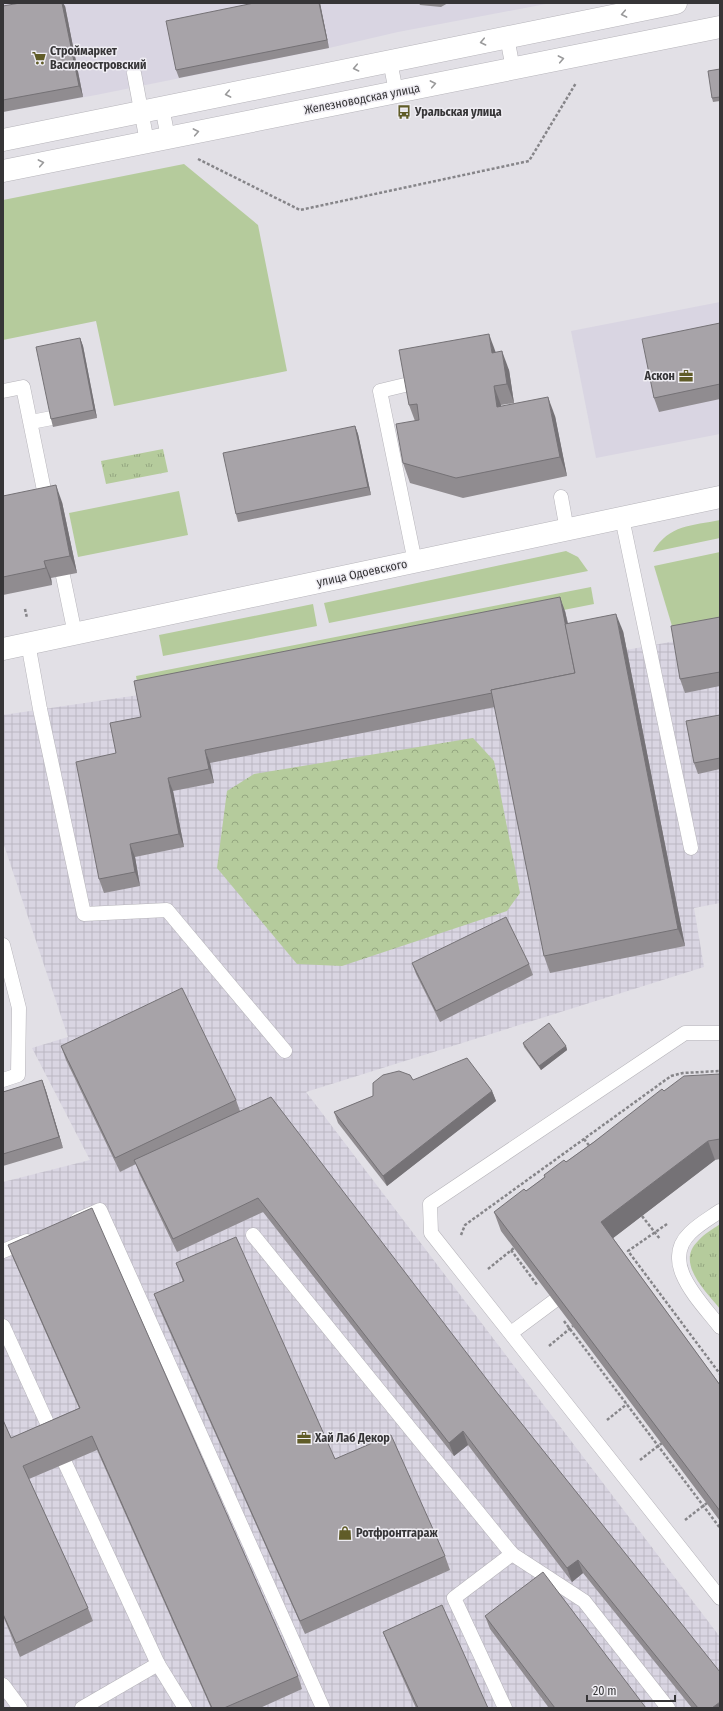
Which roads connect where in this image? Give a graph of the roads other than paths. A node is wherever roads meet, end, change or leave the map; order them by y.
1 (676, 3) edge
2 (720, 27) edge
3 (507, 37) junction
4 (390, 61) junction
5 (513, 68) junction
6 (134, 73) dead end
7 (396, 92) junction
8 (151, 110) junction
9 (168, 138) junction
10 (3, 140) edge
11 (147, 142) junction
12 (3, 171) edge
13 (409, 384) edge
14 (3, 391) edge
15 (52, 418) edge
16 (31, 422) junction
17 (561, 497) dead end
18 (720, 497) edge
19 (47, 505) edge
20 (622, 518) junction
21 (567, 530) junction
22 (415, 562) junction
23 (63, 576) edge
24 (75, 634) junction
25 (28, 643) junction
26 (3, 649) edge
27 (691, 848) dead end
28 (3, 945) edge
29 (720, 1033) edge
30 (285, 1051) dead end
31 (3, 1080) edge
32 (720, 1211) edge
33 (65, 1225) edge
34 (253, 1235) dead end
35 (38, 1236) edge
36 (3, 1251) edge
37 (553, 1302) edge
38 (3, 1326) edge
39 (720, 1327) edge
40 (510, 1333) junction
41 (53, 1436) edge
42 (66, 1463) edge
43 (512, 1554) junction
44 (720, 1598) edge
45 (158, 1664) junction
46 (3, 1685) edge
47 (20, 1708) edge
48 (82, 1708) edge
49 (185, 1708) edge
50 (322, 1708) edge
51 (505, 1708) edge
52 (668, 1708) edge

1 -> 3 street
5 -> 2 street, Железноводская улица
3 -> 4 street
3 - 5 lane
4 - 7 lane
4 -> 8 street
7 -> 5 street, Железноводская улица
6 - 8 lane
9 -> 7 street, Железноводская улица
8 - 9 lane
8 - 10 street
8 - 11 lane
9 - 11 street, Железноводская улица
12 -> 11 street, Железноводская улица
13 - 22 lane
14 - 16 lane
15 - 16 lane
16 - 19 lane
17 - 21 lane
18 - 20 street, улица Одоевского
20 - 21 street, улица Одоевского
20 - 27 lane
21 - 22 street, улица Одоевского
22 - 24 street, улица Одоевского
23 - 24 lane
24 - 25 street, улица Одоевского
25 - 26 street, улица Одоевского
25 - 30 lane
28 - 31 lane
29 - 40 lane
32 - 39 lane
33 - 50 lane
34 - 43 lane
35 - 36 lane
37 - 40 lane
38 - 41 lane
40 - 44 lane
42 - 45 lane
43 - 51 lane
43 - 52 lane
45 - 48 lane
45 - 49 lane
46 - 47 lane

